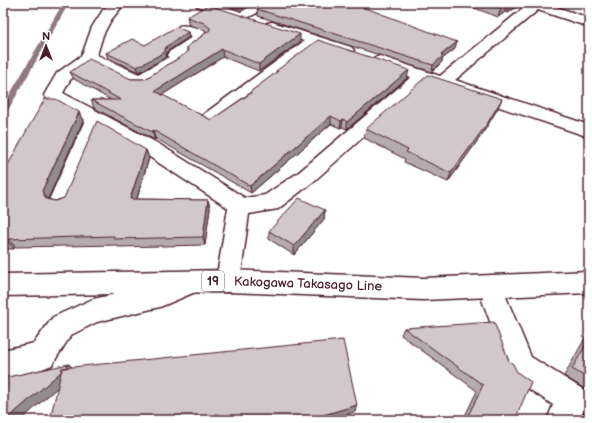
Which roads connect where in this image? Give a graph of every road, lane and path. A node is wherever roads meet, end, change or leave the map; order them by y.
1 (118, 3) edge
2 (202, 3) edge
3 (266, 3) edge
4 (534, 4) edge
5 (243, 16) junction
6 (589, 23) edge
7 (184, 28) dead end
8 (315, 40) junction
9 (89, 57) junction
10 (423, 75) junction
11 (443, 82) junction
12 (95, 118) junction
13 (210, 118) edge
14 (589, 131) edge
15 (60, 200) edge
16 (238, 207) junction
17 (228, 281) junction
18 (191, 282) junction
19 (589, 282) edge
20 (3, 285) edge
21 (495, 300) dead end
22 (3, 364) edge
23 (562, 420) edge

1 - 9 street
2 - 5 street
3 - 5 street
4 - 6 street
4 - 11 street
5 - 8 street
7 - 9 street
8 - 10 street
8 - 13 street
9 - 12 street
10 - 11 street
10 - 16 street
11 - 14 street
12 - 15 street
12 - 16 street
16 - 17 street
17 - 18 street, Kakogawa Takasago Line / 19
17 - 19 street, Kakogawa Takasago Line / 19
18 - 20 street, Kakogawa Takasago Line / 19
18 - 22 street
21 - 23 street

